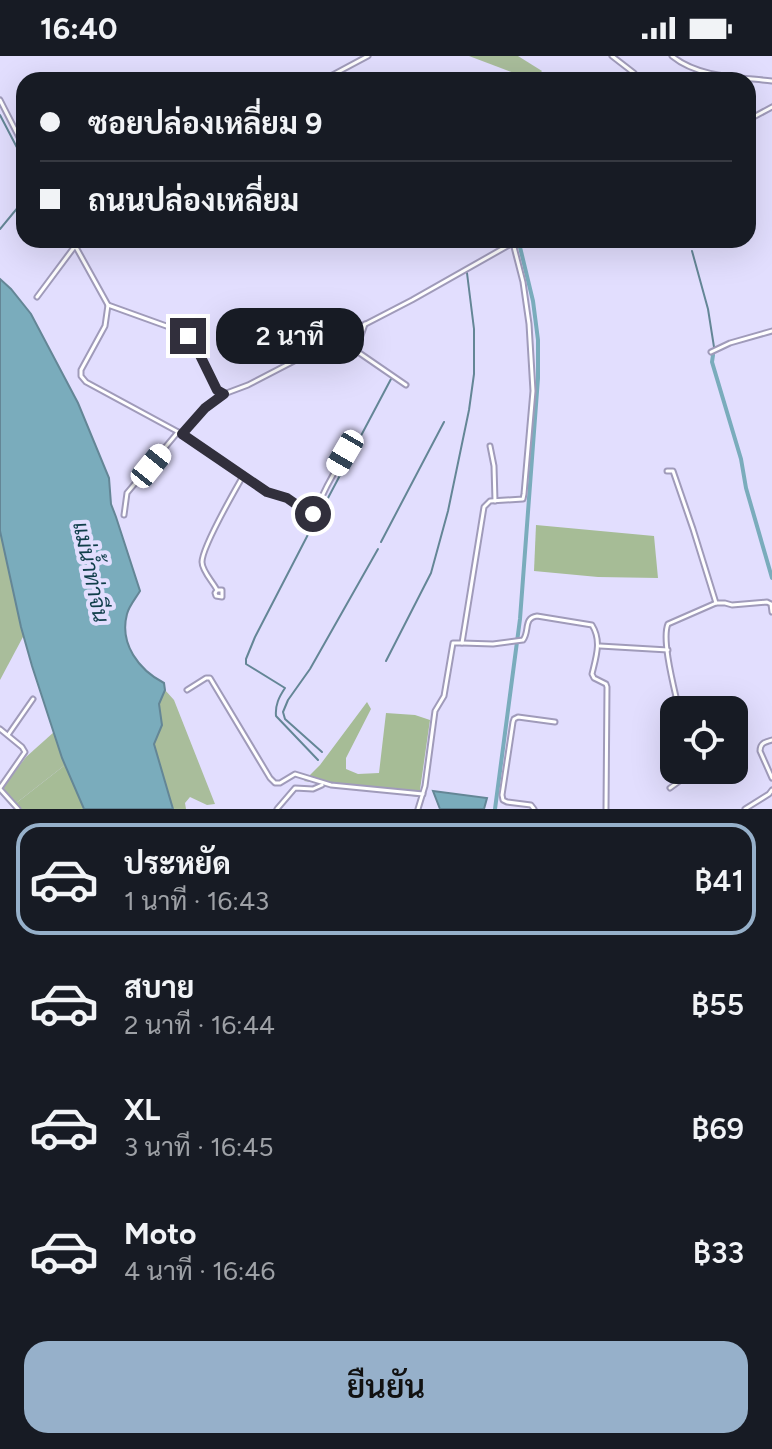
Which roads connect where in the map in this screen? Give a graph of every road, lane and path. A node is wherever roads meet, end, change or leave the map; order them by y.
1 (368, 56) edge
2 (612, 56) edge
3 (672, 56) edge
4 (338, 72) edge
5 (633, 72) edge
6 (702, 72) edge
7 (0, 100) edge
8 (16, 131) edge
9 (74, 248) edge
10 (76, 248) edge
11 (503, 248) edge
12 (516, 248) edge
13 (37, 297) dead end
14 (108, 305) junction
15 (365, 324) junction
16 (772, 331) edge
17 (711, 352) dead end
18 (406, 385) dead end
19 (224, 394) junction
20 (180, 433) junction
21 (490, 446) dead end
22 (345, 453) dead end
23 (667, 471) dead end
24 (243, 476) junction
25 (495, 501) junction
26 (124, 515) dead end
27 (217, 590) dead end
28 (716, 603) junction
29 (772, 612) edge
30 (462, 643) junction
31 (598, 646) junction
32 (668, 650) junction
33 (187, 690) dead end
34 (676, 696) edge
35 (33, 699) dead end
36 (555, 722) dead end
37 (0, 729) edge
38 (8, 735) junction
39 (772, 740) edge
40 (772, 778) edge
41 (323, 784) junction
42 (676, 784) edge
43 (670, 788) dead end
44 (0, 789) edge
45 (770, 792) edge
46 (423, 794) junction
47 (772, 801) edge
48 (18, 809) edge
49 (277, 809) edge
50 (418, 809) edge
51 (534, 809) edge
52 (606, 809) edge
53 (746, 809) edge

1 - 4 street
2 - 5 street
3 - 6 street
7 - 8 street
9 - 13 street
10 - 14 street
11 - 15 street
12 - 25 street
14 - 19 street
14 - 20 street
15 - 18 street
15 - 19 street
16 - 17 street
19 - 20 street
20 - 24 street
20 - 26 street
21 - 25 street
22 - 24 street
23 - 28 street
24 - 27 street
25 - 30 street
28 - 29 street
28 - 32 street
30 - 31 street
30 - 46 street
31 - 32 street
31 - 52 street
32 - 34 street
33 - 41 street
35 - 38 street
36 - 51 street
37 - 38 street
38 - 44 street
39 - 40 street
41 - 46 street
41 - 49 street
42 - 43 street
44 - 48 street
45 - 47 street
45 - 53 street
46 - 50 street

